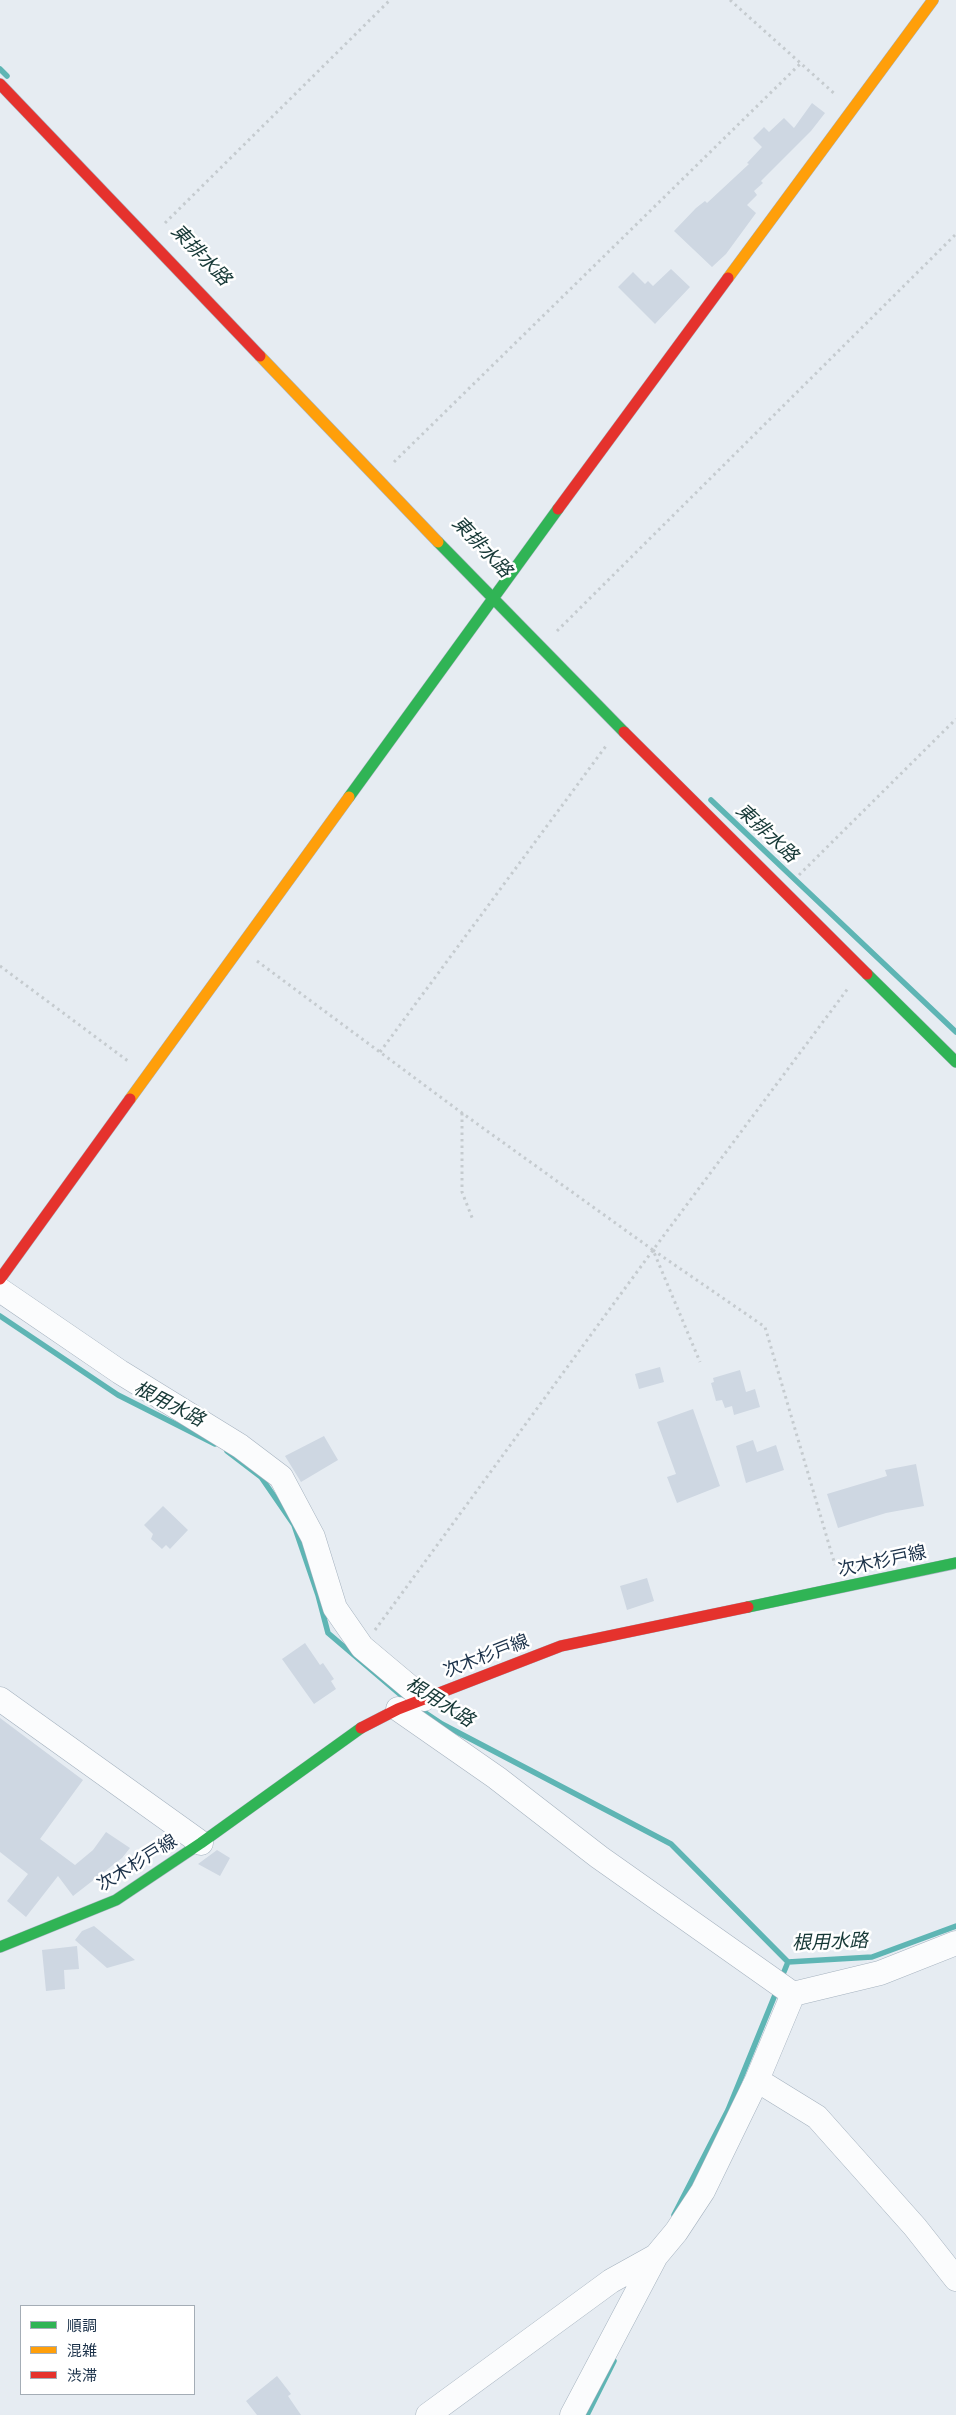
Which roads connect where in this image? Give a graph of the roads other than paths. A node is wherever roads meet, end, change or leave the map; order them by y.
1 (933, 0) edge
2 (0, 84) edge
3 (492, 598) junction
4 (956, 1062) edge
5 (0, 1280) edge
6 (0, 1290) edge
7 (956, 1563) edge
8 (0, 1699) edge
9 (424, 1699) junction
10 (398, 1708) junction
11 (202, 1843) junction
12 (956, 1943) edge
13 (0, 1947) edge
14 (793, 1994) junction
15 (757, 2080) junction
16 (656, 2256) junction
17 (956, 2279) edge
18 (428, 2415) edge
19 (572, 2415) edge

1 - 3 street
2 - 3 street
3 - 4 street
3 - 5 street
6 - 9 street
7 - 9 street, 次木杉戸線
8 - 11 street
9 - 10 street, 次木杉戸線
10 - 11 street, 次木杉戸線
10 - 14 street
11 - 13 street, 次木杉戸線
12 - 14 street
14 - 15 street
15 - 16 street
15 - 17 street
16 - 18 street
16 - 19 street

